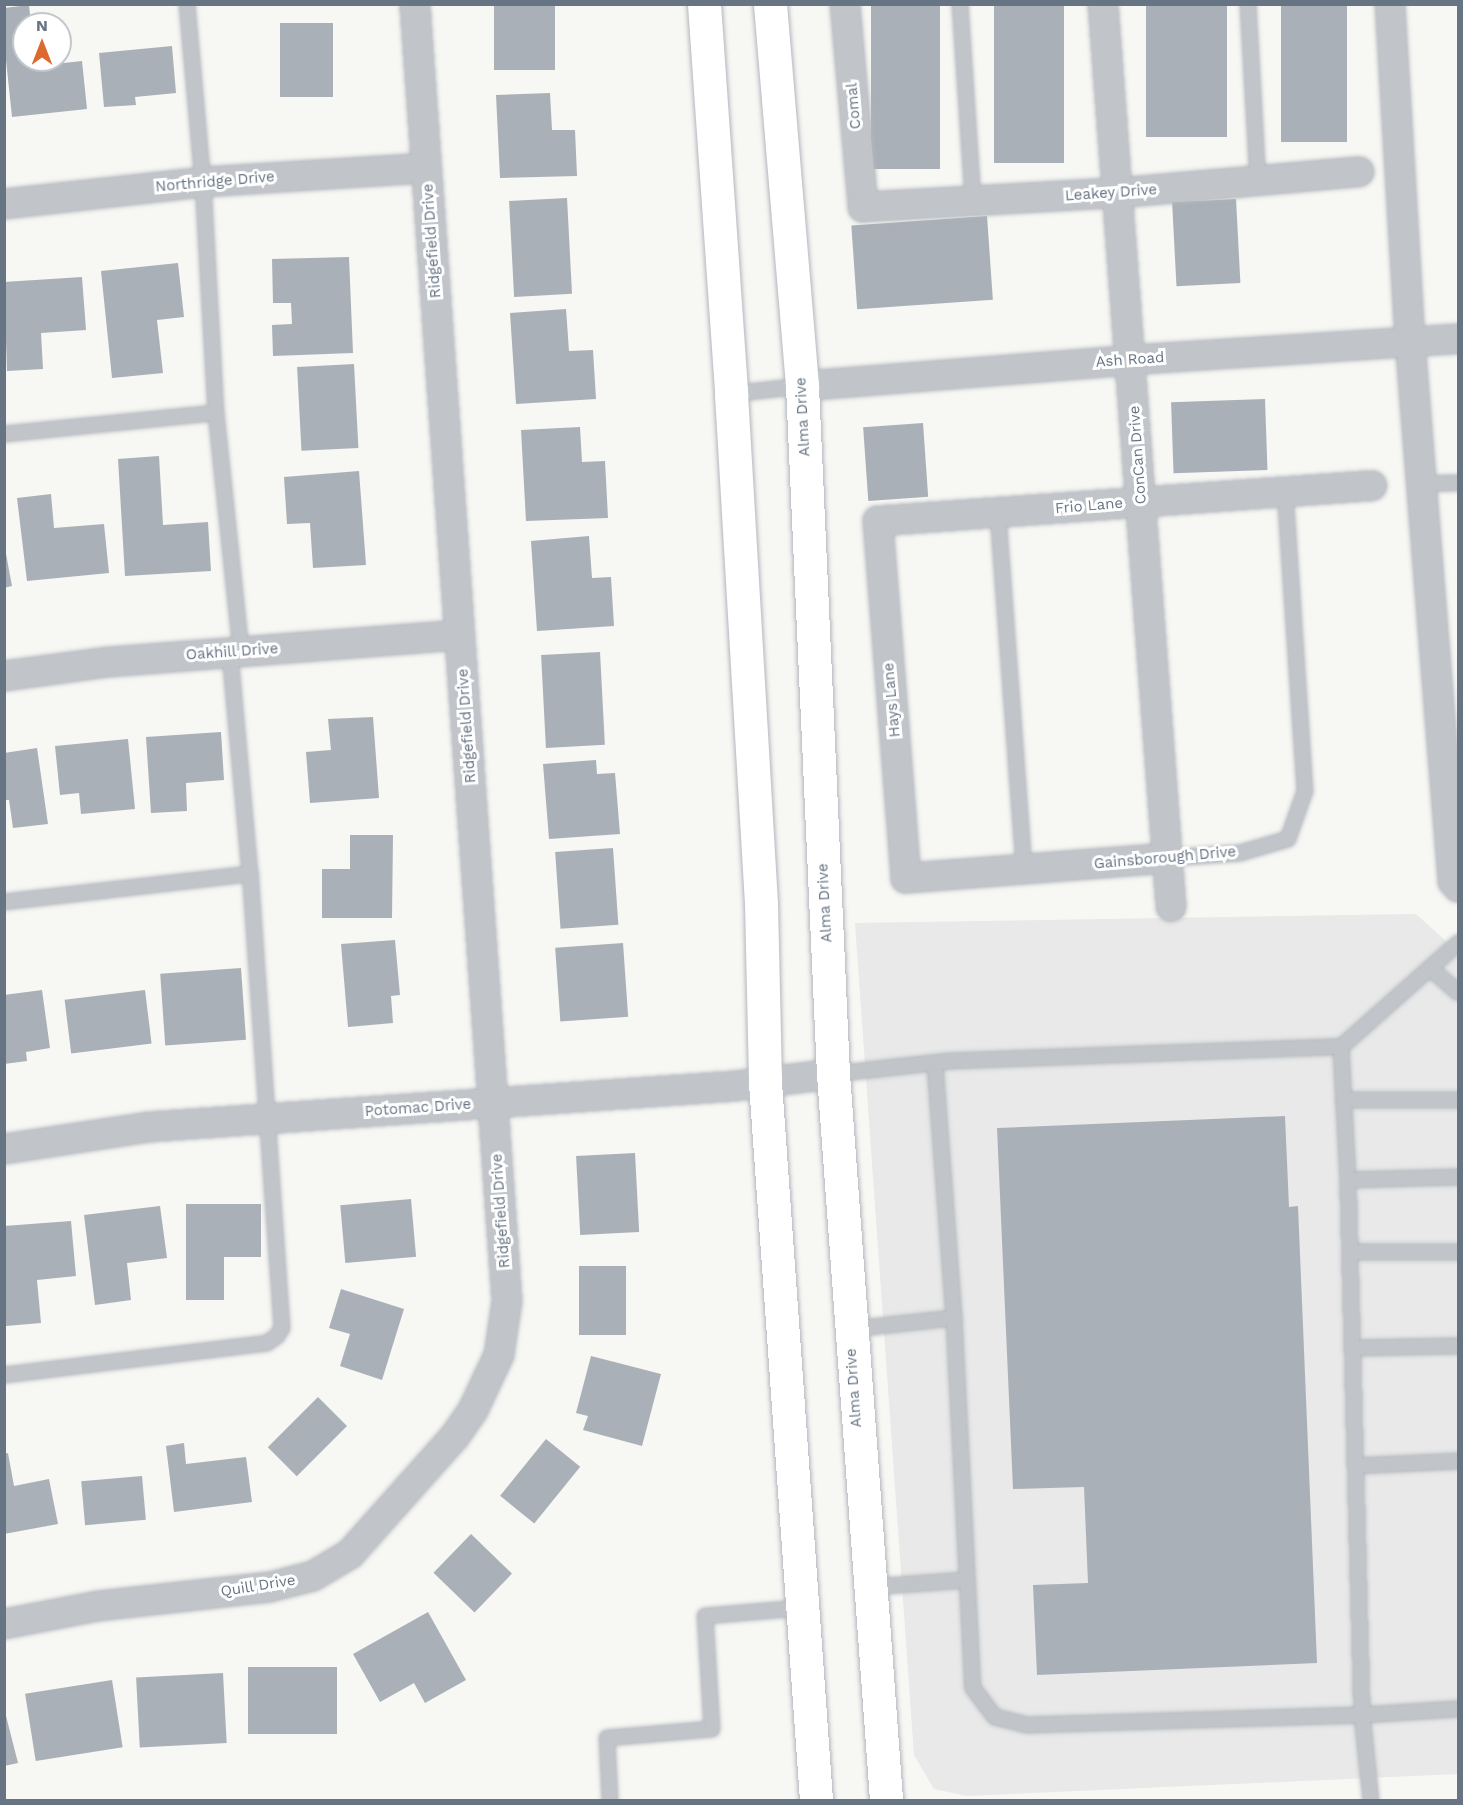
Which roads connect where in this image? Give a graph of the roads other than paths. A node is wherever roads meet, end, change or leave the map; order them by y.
1 (187, 4) edge
2 (415, 4) edge
3 (704, 4) edge
4 (770, 4) edge
5 (845, 4) edge
6 (960, 4) edge
7 (1103, 4) edge
8 (1248, 4) edge
9 (1390, 4) edge
10 (427, 168) junction
11 (1359, 172) dead end
12 (1258, 181) junction
13 (203, 182) junction
14 (1117, 193) junction
15 (973, 201) junction
16 (4, 204) edge
17 (863, 207) joint
18 (1458, 339) edge
19 (1410, 340) junction
20 (1130, 360) junction
21 (802, 386) junction
22 (731, 394) junction
23 (216, 413) junction
24 (4, 434) edge
25 (1458, 483) edge
26 (1422, 484) junction
27 (1372, 486) dead end
28 (1286, 492) junction
29 (1141, 501) junction
30 (998, 514) junction
31 (878, 521) joint
32 (1446, 632) edge
33 (460, 635) junction
34 (236, 652) junction
35 (4, 675) edge
36 (1451, 767) edge
37 (1168, 858) junction
38 (1024, 870) junction
39 (250, 874) junction
40 (906, 878) joint
41 (1456, 884) edge
42 (4, 902) edge
43 (1171, 906) dead end
44 (1458, 943) edge
45 (1430, 968) junction
46 (1458, 992) edge
47 (1341, 1047) junction
48 (935, 1065) junction
49 (833, 1074) junction
50 (765, 1083) junction
51 (1343, 1100) junction
52 (1458, 1100) edge
53 (494, 1103) junction
54 (267, 1119) junction
55 (4, 1149) edge
56 (1458, 1177) edge
57 (1348, 1180) junction
58 (1350, 1251) junction
59 (1458, 1251) edge
60 (954, 1318) junction
61 (850, 1329) junction
62 (1458, 1346) edge
63 (1352, 1348) junction
64 (4, 1375) edge
65 (454, 1436) joint
66 (1458, 1461) edge
67 (1356, 1466) junction
68 (967, 1580) junction
69 (869, 1588) junction
70 (801, 1608) junction
71 (4, 1624) edge
72 (1458, 1708) edge
73 (1362, 1715) junction
74 (610, 1800) edge
75 (816, 1800) edge
76 (886, 1800) edge
77 (1371, 1800) edge

1 - 13 lane
2 - 10 street, Ridgefield Drive
3 - 22 main road
4 - 21 main road, Alma Drive
5 - 17 street, Comal
6 - 15 lane
7 - 14 street, ConCan Drive
8 - 12 lane
9 - 19 street
10 - 13 street, Northridge Drive
10 - 33 street, Ridgefield Drive
11 - 12 street, Leakey Drive
12 - 14 street, Leakey Drive
13 - 16 street, Northridge Drive
13 - 23 lane
14 - 15 street, Leakey Drive
14 - 20 street, ConCan Drive
15 - 17 street, Leakey Drive
18 - 19 street, Ash Road
19 - 20 street, Ash Road
19 - 26 street
20 - 21 street, Ash Road
20 - 29 street, ConCan Drive
21 - 22 lane
21 - 49 main road, Alma Drive
22 - 50 main road
23 - 24 lane
23 - 34 lane
25 - 26 lane
26 - 32 street
27 - 28 street, Frio Lane
28 - 29 street, Frio Lane
28 - 37 lane, Gainsborough Drive
29 - 30 street, Frio Lane
29 - 37 street, ConCan Drive
30 - 31 street, Frio Lane
30 - 38 lane
31 - 40 street, Hays Lane
32 - 36 street
33 - 34 street, Oakhill Drive
33 - 53 street, Ridgefield Drive
34 - 35 street, Oakhill Drive
34 - 39 lane
36 - 41 street
37 - 38 street, Gainsborough Drive
37 - 43 street, ConCan Drive
38 - 40 street, Gainsborough Drive
39 - 42 lane
39 - 54 lane
44 - 45 lane
45 - 46 lane
45 - 47 lane
47 - 48 lane
47 - 51 lane
48 - 49 lane
48 - 60 lane
49 - 50 street, Potomac Drive
49 - 61 main road, Alma Drive
50 - 53 street, Potomac Drive
50 - 70 main road
51 - 52 lane
51 - 57 lane
53 - 54 street, Potomac Drive
53 - 65 street, Ridgefield Drive
54 - 55 street, Potomac Drive
54 - 64 lane
56 - 57 lane
57 - 58 lane
58 - 59 lane
58 - 63 lane
60 - 61 lane
60 - 68 lane
61 - 69 main road, Alma Drive
62 - 63 lane
63 - 67 lane
65 - 71 street, Quill Drive
66 - 67 lane
67 - 73 lane
68 - 69 lane
68 - 73 lane
69 - 76 main road, Alma Drive
70 - 74 lane
70 - 75 main road
72 - 73 lane
73 - 77 lane

